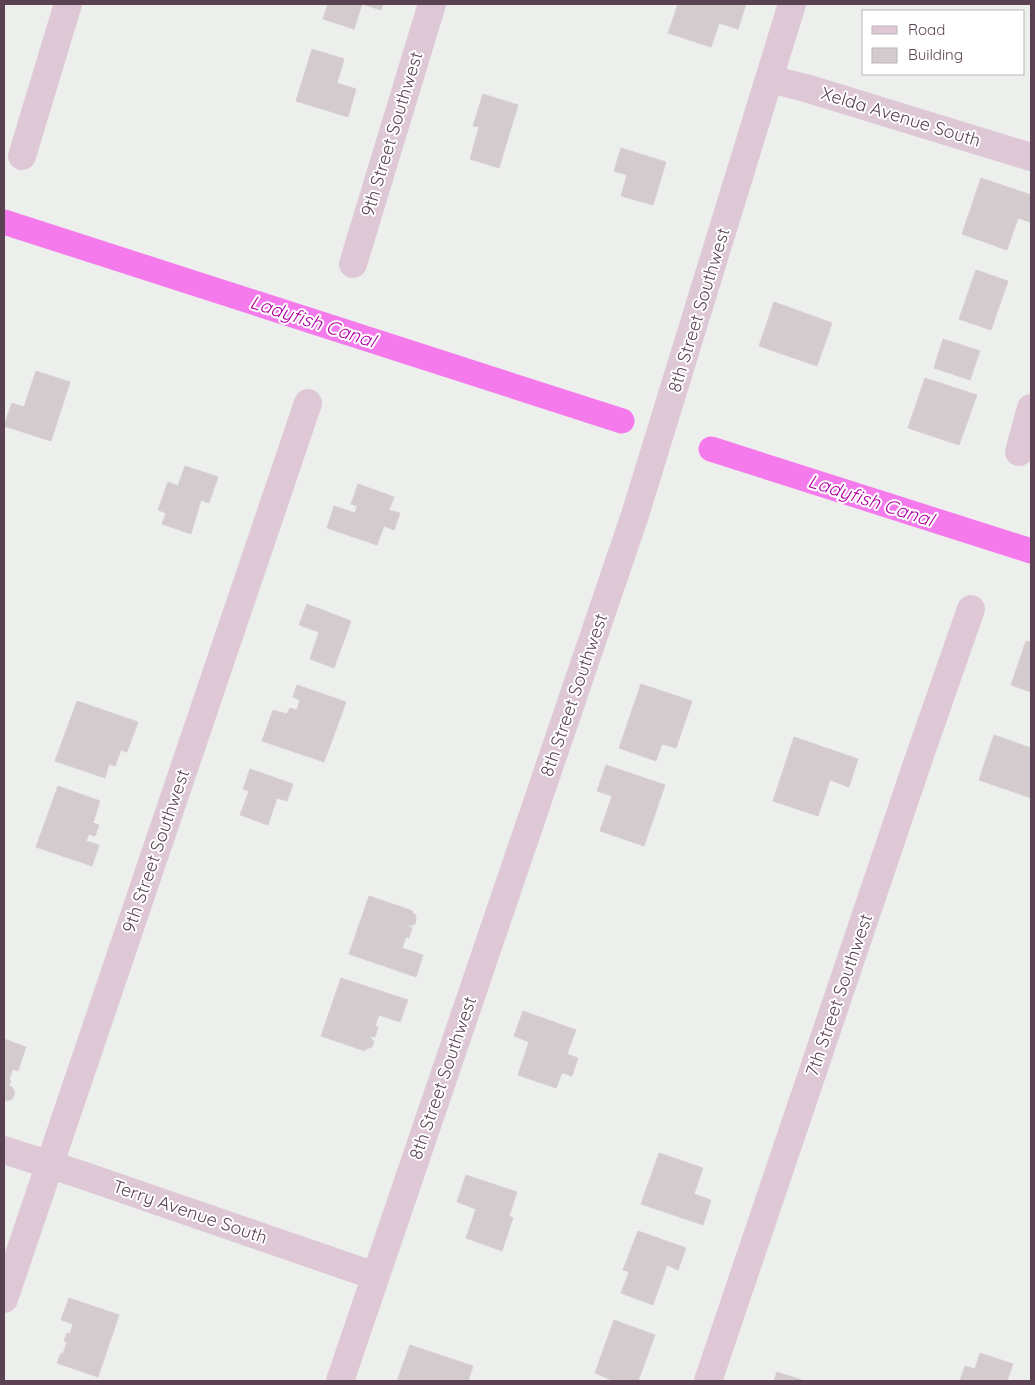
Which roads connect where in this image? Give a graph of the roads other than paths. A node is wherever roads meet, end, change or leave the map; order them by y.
1 (68, 4) edge
2 (432, 4) edge
3 (792, 4) edge
4 (770, 79) junction
5 (22, 156) dead end
6 (1031, 157) edge
7 (353, 264) dead end
8 (308, 403) dead end
9 (1031, 408) edge
10 (1019, 452) dead end
11 (971, 609) dead end
12 (4, 1150) edge
13 (49, 1166) junction
14 (376, 1276) junction
15 (4, 1299) edge
16 (340, 1381) edge
17 (708, 1381) edge

1 - 5 street
2 - 7 street, 9th Street Southwest
3 - 4 street, 8th Street Southwest
4 - 6 street, Xelda Avenue South
4 - 14 street, 8th Street Southwest
8 - 13 street, 9th Street Southwest
9 - 10 street
11 - 17 street, 7th Street Southwest
12 - 13 street, Terry Avenue South
13 - 14 street, Terry Avenue South
13 - 15 street, 9th Street Southwest
14 - 16 street, 8th Street Southwest

